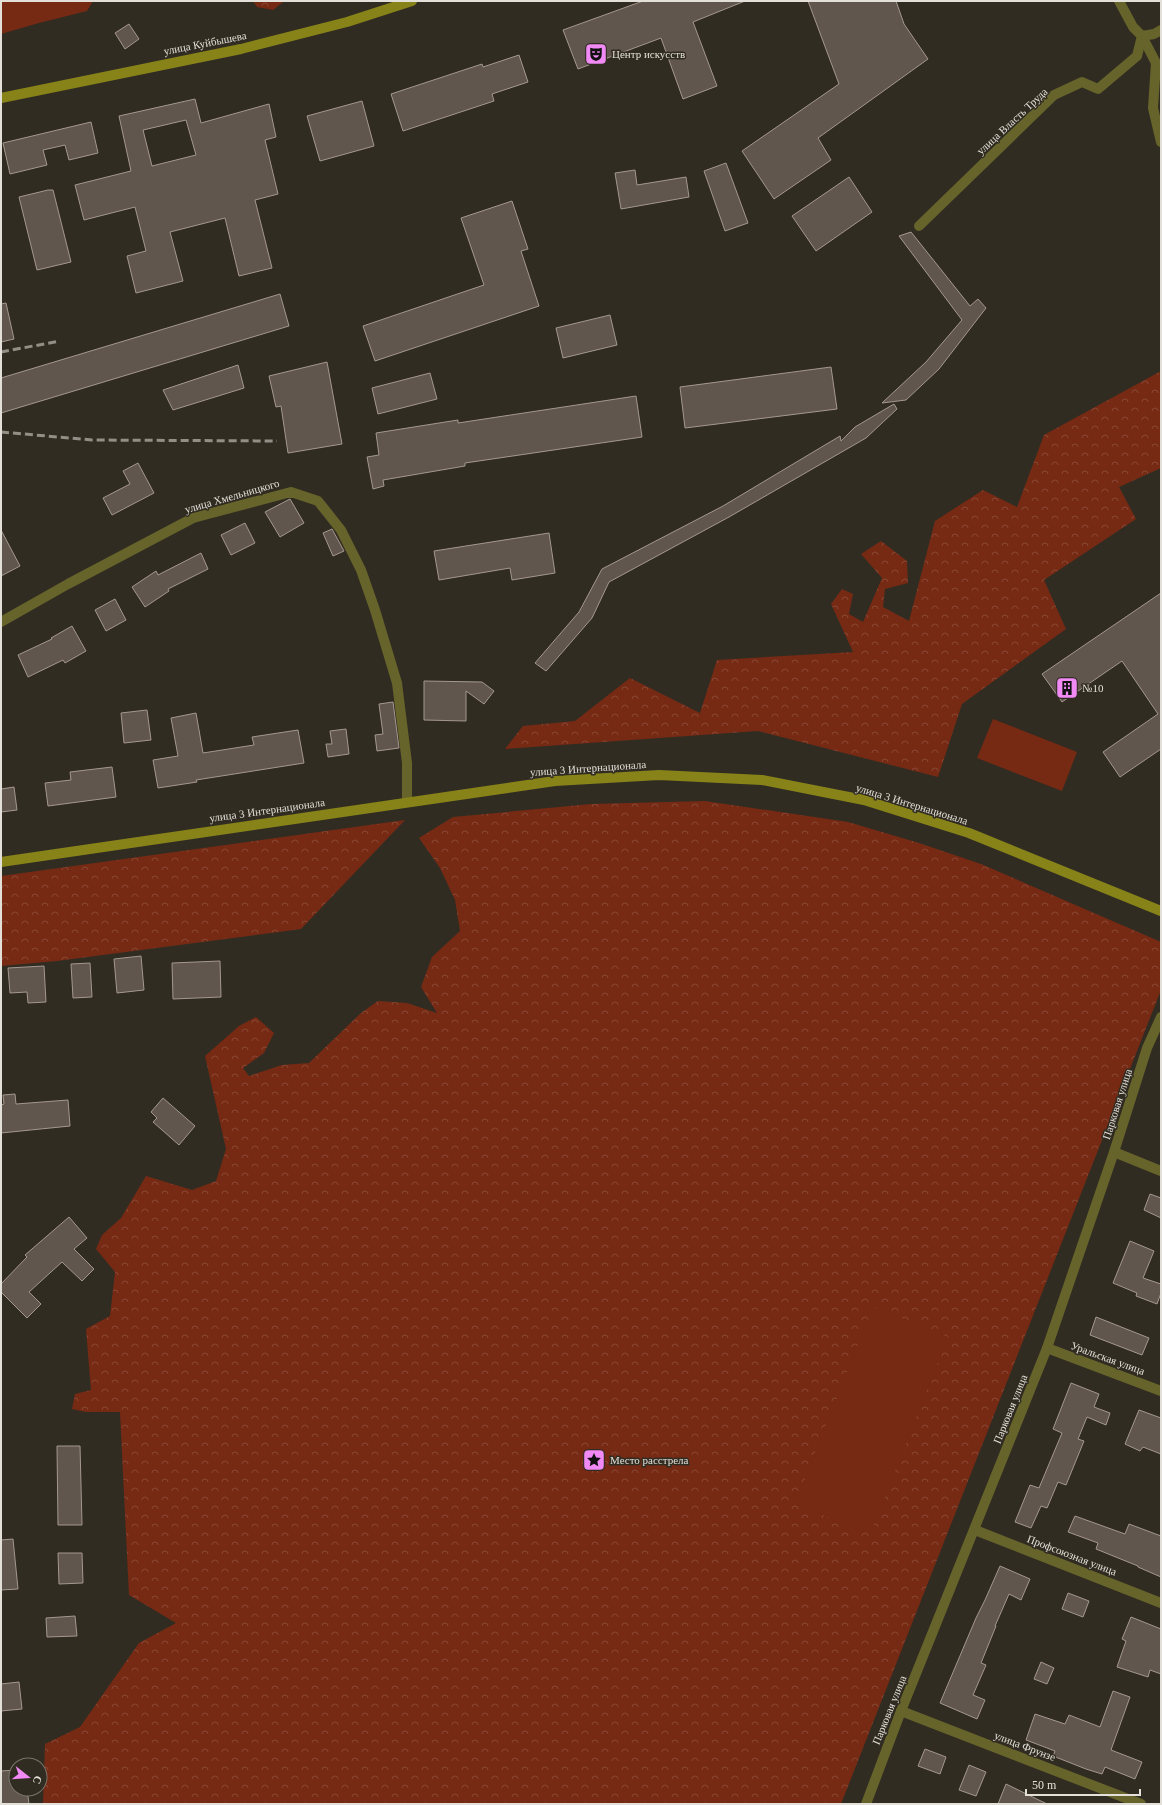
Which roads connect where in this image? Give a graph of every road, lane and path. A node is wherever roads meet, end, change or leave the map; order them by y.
1 (412, 1) edge
2 (1119, 1) edge
3 (1161, 30) edge
4 (1142, 36) junction
5 (1, 98) edge
6 (1161, 142) edge
7 (919, 226) dead end
8 (1, 622) edge
9 (407, 802) junction
10 (1, 862) edge
11 (1161, 911) edge
12 (1161, 1017) edge
13 (1114, 1152) junction
14 (1161, 1170) edge
15 (1047, 1348) junction
16 (1161, 1391) edge
17 (975, 1530) junction
18 (1161, 1603) edge
19 (901, 1711) junction
20 (866, 1804) edge
21 (1141, 1804) edge

1 - 5 main road, улица Куйбышева
2 - 4 street
3 - 4 street
4 - 6 street
4 - 7 street, улица Власть Труда
8 - 9 street, улица Хмельницкого
9 - 10 main road, улица 3 Интернационала
9 - 11 main road, улица 3 Интернационала
12 - 13 street, Парковая улица
13 - 14 street
13 - 15 street, Парковая улица
15 - 16 street, Уральская улица
15 - 17 street, Парковая улица
17 - 18 street, Профсоюзная улица
17 - 19 street, Парковая улица
19 - 20 street, Парковая улица
19 - 21 street, улица Фрунзе

